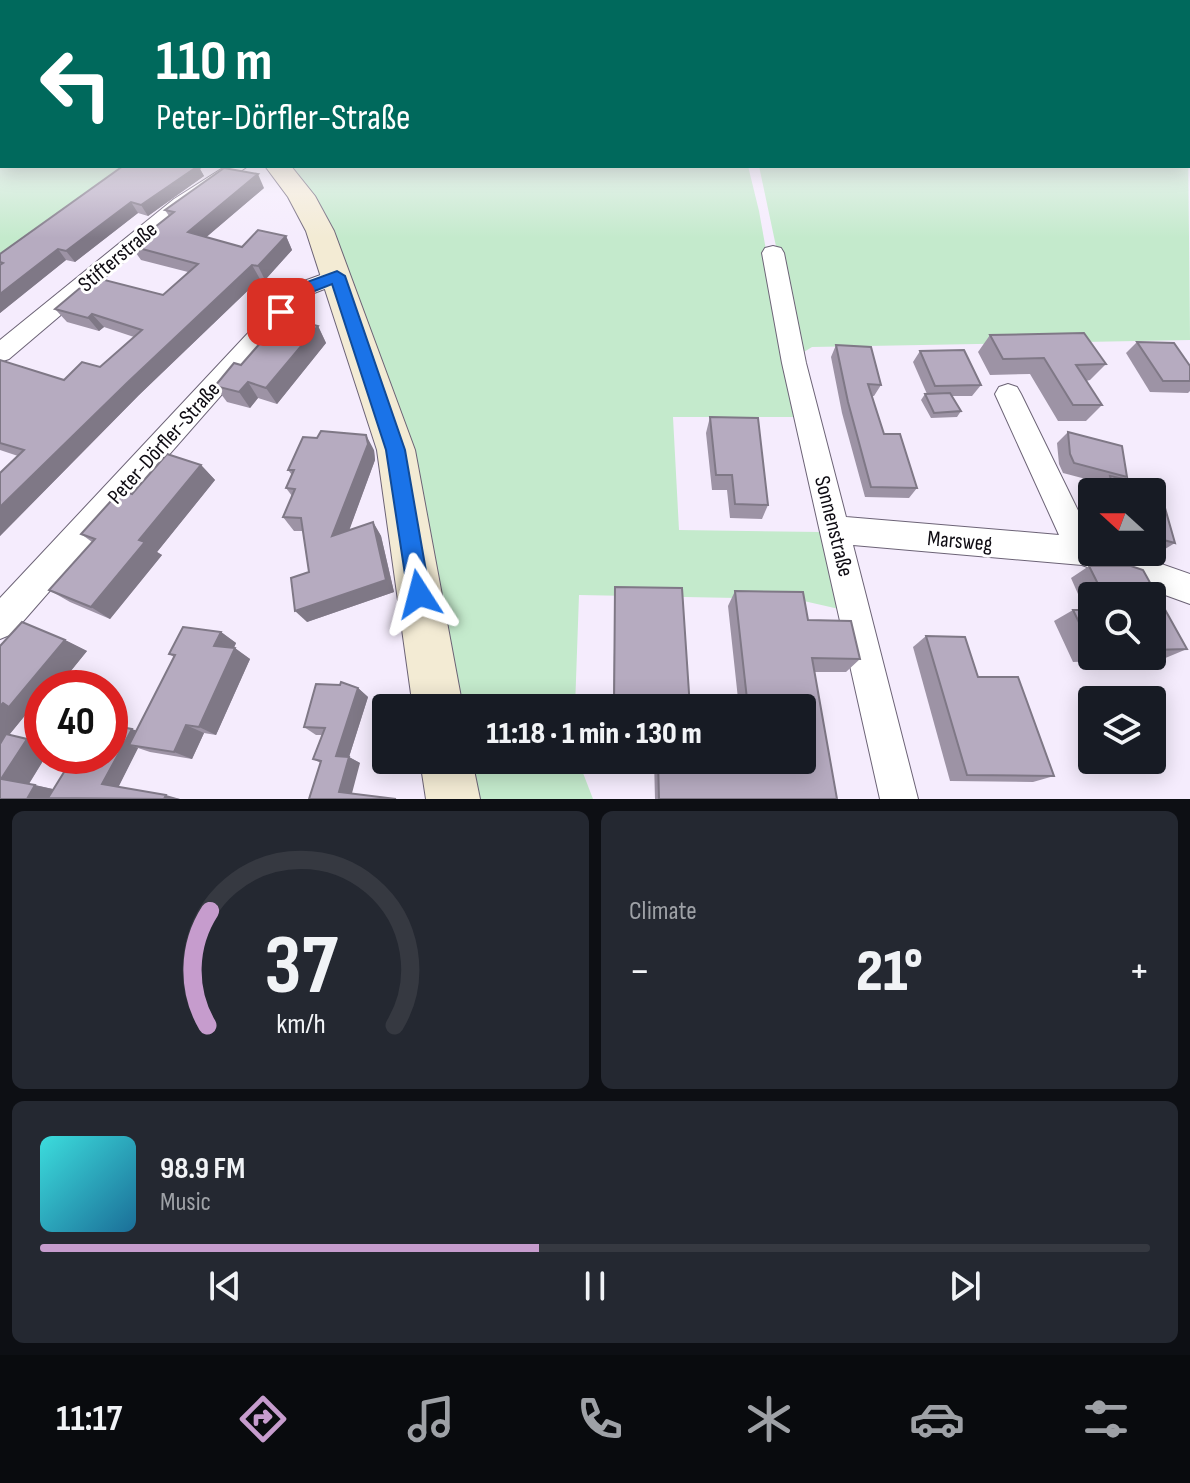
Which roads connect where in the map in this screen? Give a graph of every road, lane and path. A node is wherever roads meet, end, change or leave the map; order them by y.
1 (236, 168) edge
2 (280, 168) edge
3 (773, 253) dead end
4 (337, 276) junction
5 (0, 353) edge
6 (1008, 394) dead end
7 (837, 530) junction
8 (1078, 543) edge
9 (1078, 551) edge
10 (1125, 566) edge
11 (1190, 589) edge
12 (0, 622) edge
13 (436, 694) edge
14 (449, 774) edge
15 (453, 799) edge
16 (899, 799) edge

1 - 5 street, Stifterstraße
2 - 4 street
3 - 7 street, Sonnenstraße
4 - 12 street, Peter-Dörfler-Straße
4 - 13 street
6 - 8 street
7 - 9 street, Marsweg
7 - 16 street, Sonnenstraße
10 - 11 street, Marsweg
14 - 15 street

